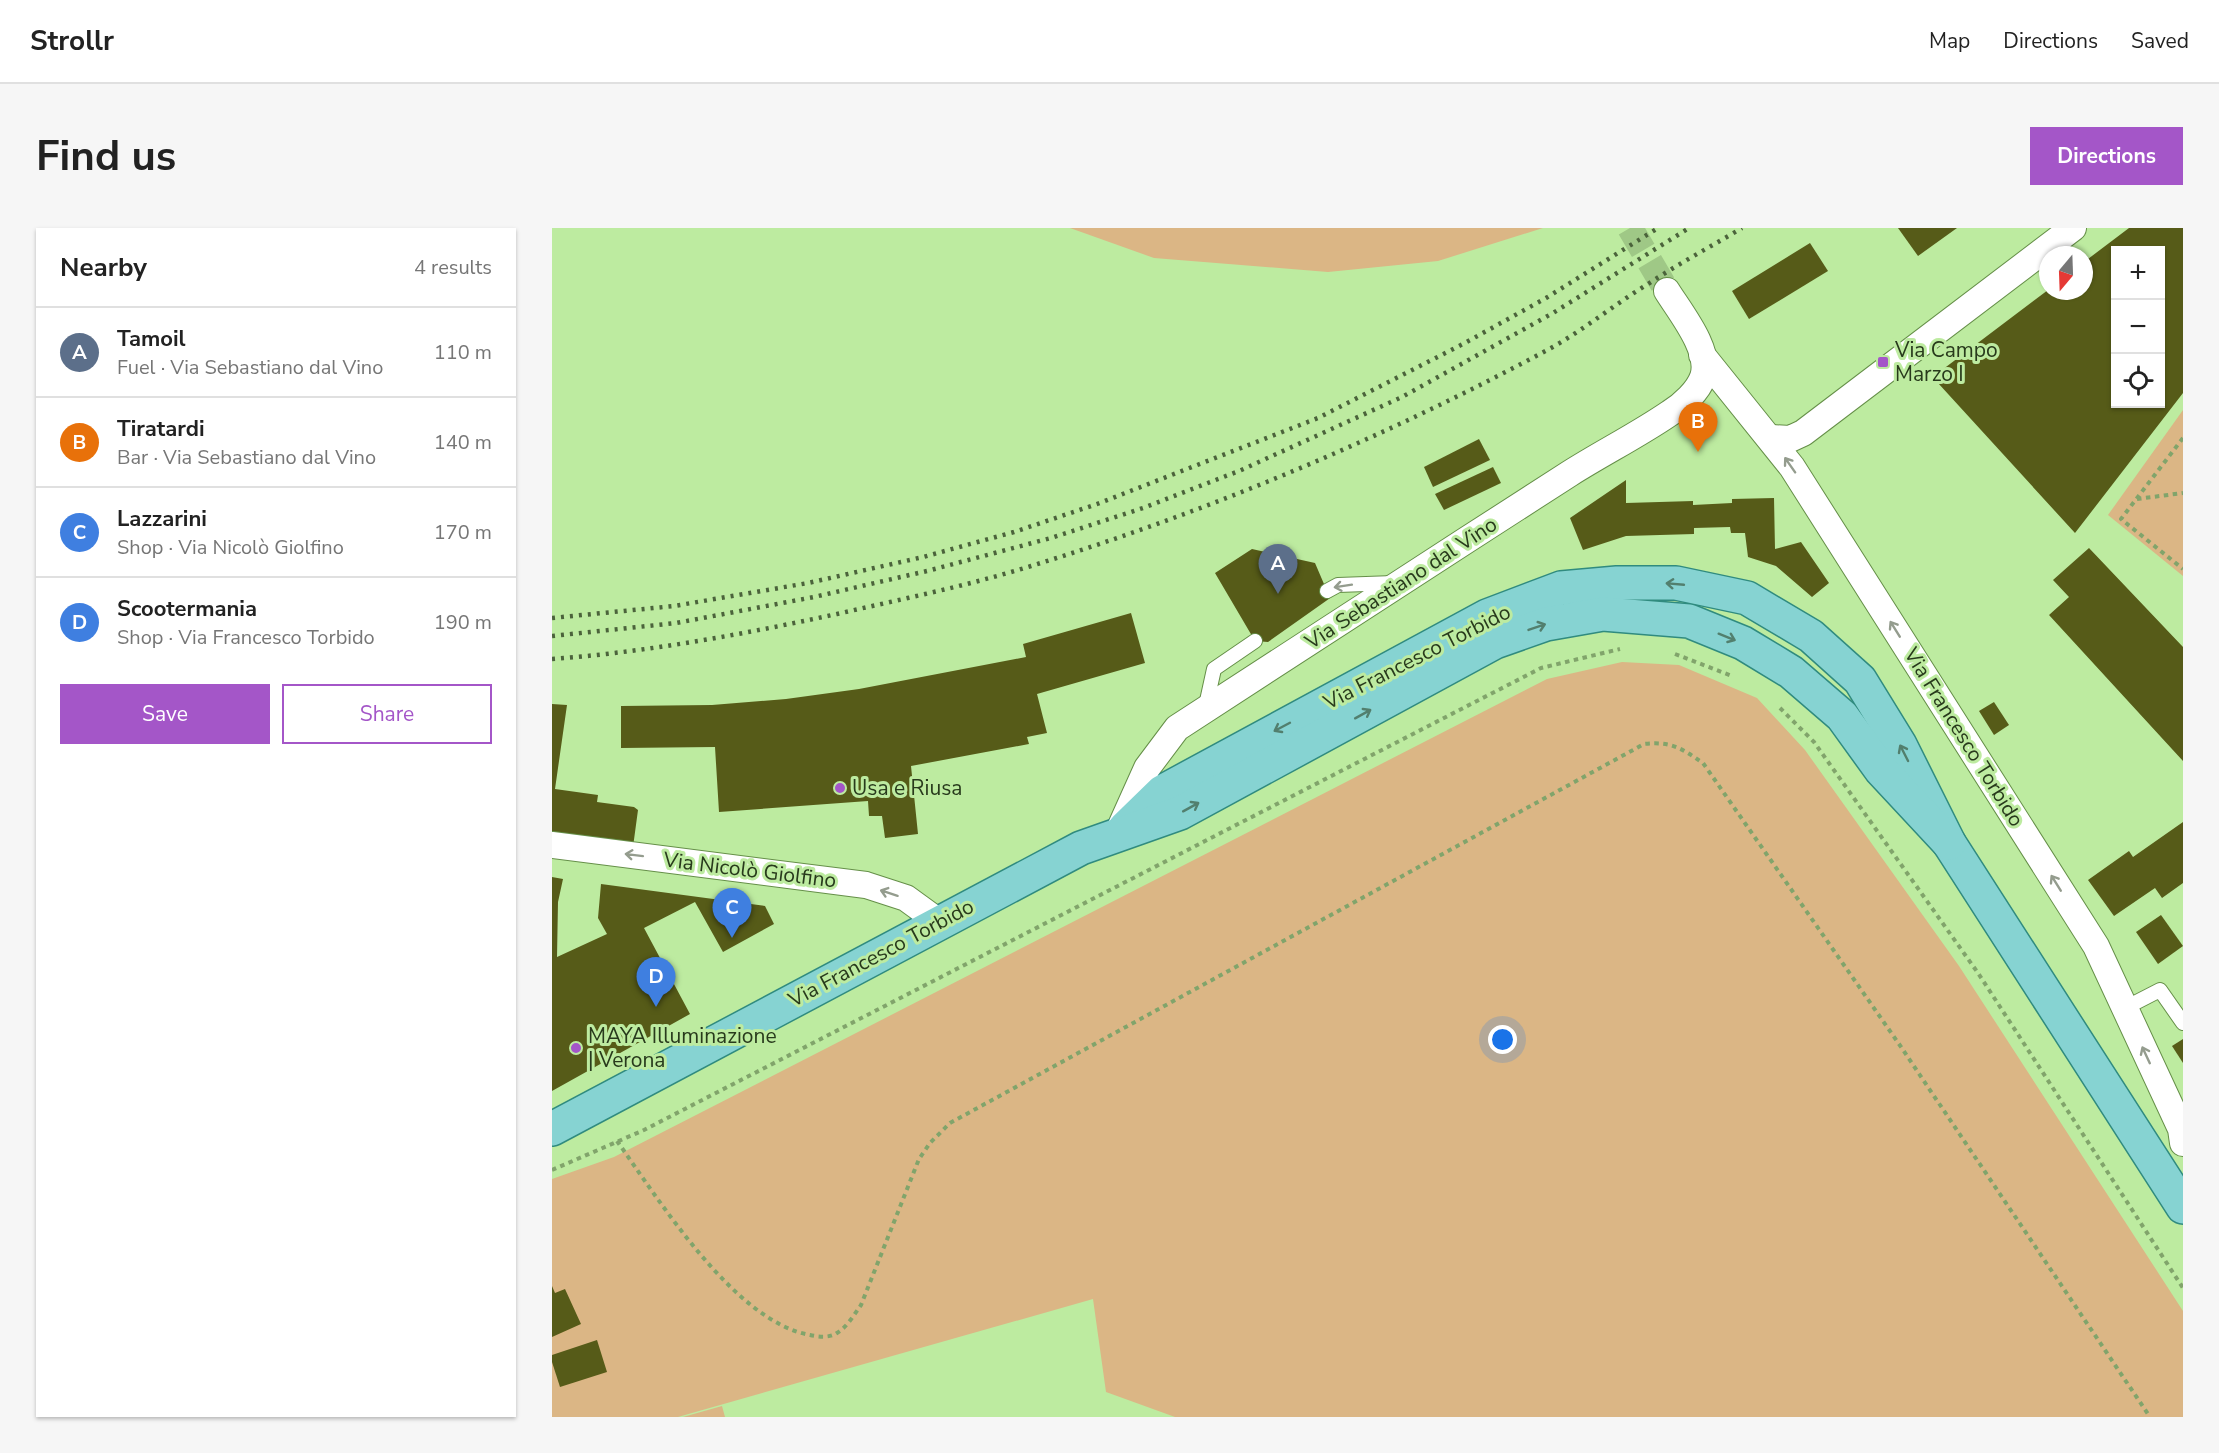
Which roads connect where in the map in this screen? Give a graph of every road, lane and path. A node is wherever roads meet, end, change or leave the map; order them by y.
1 (2073, 228) edge
2 (1667, 291) tunnel mouth
3 (1702, 355) junction
4 (1771, 438) junction
5 (2183, 438) edge
6 (2183, 493) edge
7 (2137, 499) junction
8 (2183, 569) edge
9 (1403, 582) junction
10 (1326, 591) dead end
11 (1255, 641) dead end
12 (1622, 648) dead end
13 (1668, 653) dead end
14 (1740, 680) dead end
15 (1776, 703) dead end
16 (1205, 710) junction
17 (1117, 835) junction
18 (1948, 843) junction
19 (552, 845) edge
20 (939, 922) junction
21 (2125, 1008) junction
22 (2183, 1023) edge
23 (2177, 1104) edge
24 (552, 1129) edge
25 (617, 1141) junction
26 (2183, 1143) edge
27 (552, 1170) edge
28 (2183, 1206) edge
29 (2183, 1288) edge
30 (2150, 1417) edge

1 - 4 street
2 - 3 street
3 - 4 street, Via Francesco Torbido
3 - 9 street, Via Sebastiano dal Vino
21 -> 4 street, Via Francesco Torbido
5 - 7 path
6 - 7 path
7 - 8 path
9 -> 10 lane
9 - 16 street, Via Sebastiano dal Vino
11 - 16 lane
12 - 25 path
13 - 14 path
15 - 29 path
16 - 17 street, Via Sebastiano dal Vino
17 -> 18 main road, Via Francesco Torbido
18 -> 17 main road, Via Francesco Torbido
17 - 20 main road, Via Francesco Torbido
18 - 28 main road, Via Francesco Torbido
20 -> 19 street, Via Nicolò Giolfino
20 - 24 main road, Via Francesco Torbido
21 - 22 lane
23 -> 21 street, Via Francesco Torbido
23 - 26 street, Via Francesco Torbido
25 - 27 path
25 - 30 path

